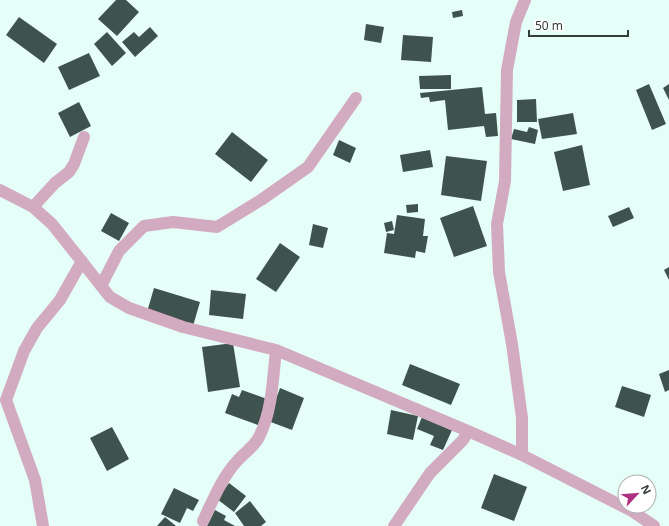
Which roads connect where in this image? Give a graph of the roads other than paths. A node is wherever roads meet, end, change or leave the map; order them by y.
1 (525, 0) edge
2 (356, 98) dead end
3 (84, 137) dead end
4 (0, 190) edge
5 (33, 207) junction
6 (82, 261) junction
7 (101, 286) junction
8 (276, 350) junction
9 (468, 431) junction
10 (522, 455) junction
11 (203, 521) dead end
12 (43, 526) edge
13 (394, 526) edge
14 (654, 526) edge

1 - 10 street
2 - 7 street
3 - 5 street
4 - 5 street
5 - 6 street
6 - 7 street
6 - 12 street
7 - 8 street
8 - 9 street
8 - 11 street
9 - 10 street
9 - 13 street
10 - 14 street

